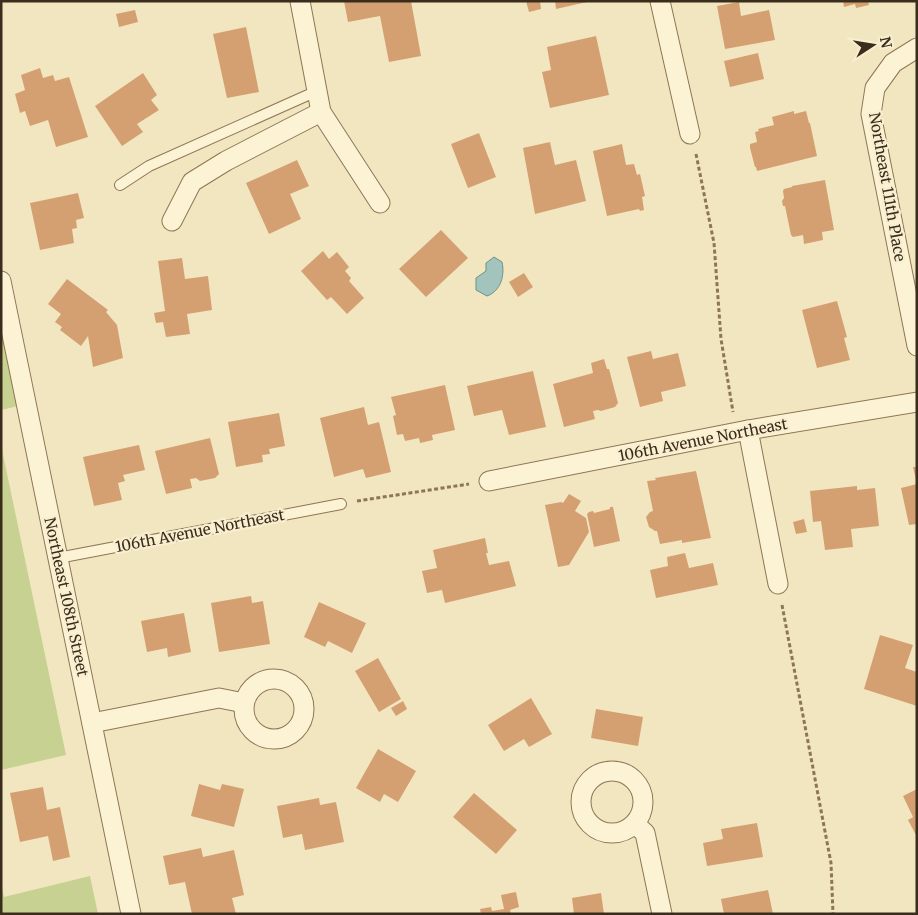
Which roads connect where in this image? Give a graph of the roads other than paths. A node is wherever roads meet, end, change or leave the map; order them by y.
1 (300, 1) edge
2 (660, 1) edge
3 (917, 48) edge
4 (317, 91) junction
5 (321, 112) junction
6 (690, 134) road end
7 (120, 185) dead end
8 (380, 203) dead end
9 (172, 221) dead end
10 (1, 281) edge
11 (917, 346) edge
12 (917, 402) edge
13 (743, 431) junction
14 (489, 481) road end
15 (341, 504) road end
16 (58, 558) junction
17 (778, 584) road end
18 (244, 703) dead end
19 (92, 723) junction
20 (635, 824) dead end
21 (131, 914) edge
22 (662, 914) edge

1 - 4 street
2 - 6 street
3 - 11 street, Northeast 111th Place
4 - 5 street
4 - 7 lane
5 - 8 street
5 - 9 street
10 - 16 street, Northeast 108th Street
12 - 13 street, 106th Avenue Northeast
13 - 14 street, 106th Avenue Northeast
13 - 17 street
15 - 16 lane, 106th Avenue Northeast
16 - 19 street, Northeast 108th Street
18 - 19 street
19 - 21 street, Northeast 108th Street
20 - 22 street

